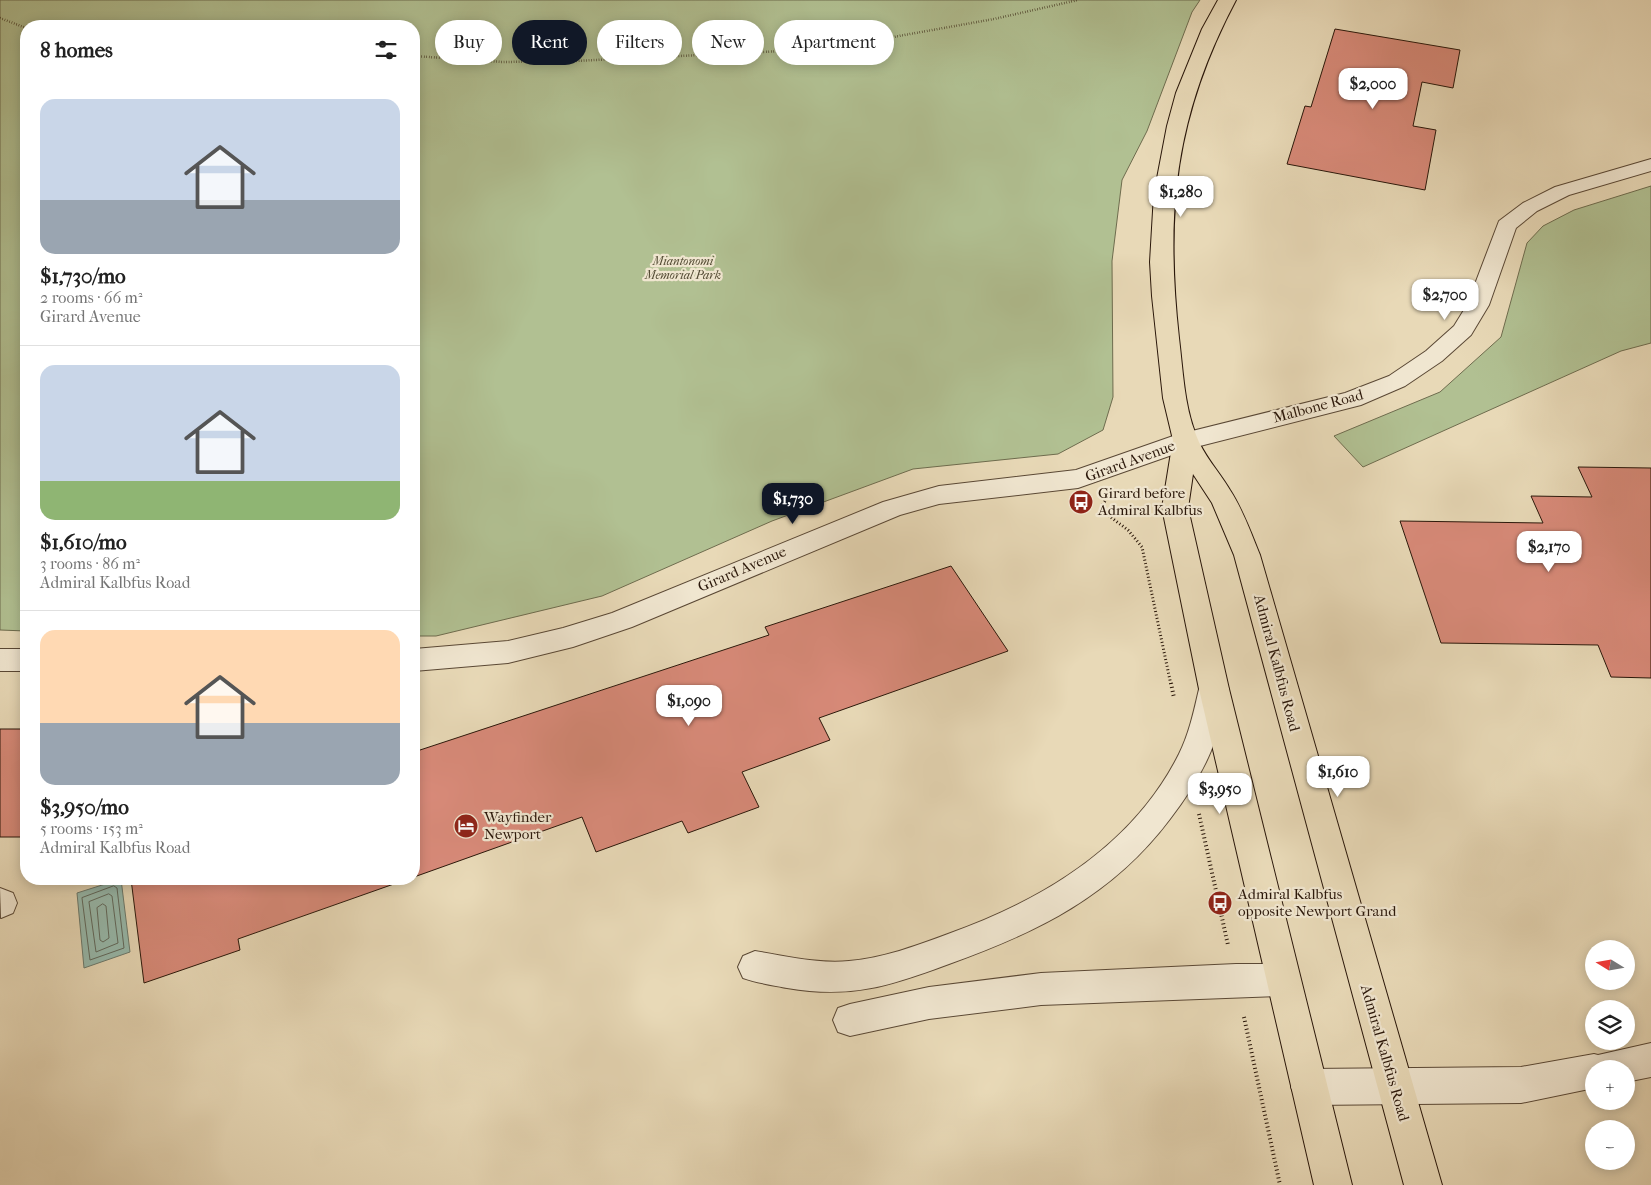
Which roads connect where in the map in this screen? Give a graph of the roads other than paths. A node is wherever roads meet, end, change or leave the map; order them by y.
1 (1227, 0) edge
2 (1651, 165) edge
3 (1185, 441) junction
4 (420, 659) edge
5 (0, 660) edge
6 (20, 660) edge
7 (1214, 690) junction
8 (755, 966) dead end
9 (1282, 980) junction
10 (850, 1020) dead end
11 (1651, 1060) edge
12 (1635, 1063) edge
13 (1585, 1073) edge
14 (1394, 1086) junction
15 (1309, 1087) junction
16 (1332, 1185) edge
17 (1423, 1185) edge

1 - 3 main road, Admiral Kalbfus Road
2 - 3 street, Malbone Road
3 - 4 street, Girard Avenue
3 - 7 main road, Admiral Kalbfus Road
3 - 14 main road, Admiral Kalbfus Road
5 - 6 street
7 - 8 street
7 - 9 main road, Admiral Kalbfus Road
9 - 10 street
9 - 15 main road, Admiral Kalbfus Road
11 - 12 street
13 - 14 street
14 - 15 street
14 - 17 main road, Admiral Kalbfus Road
15 - 16 main road, Admiral Kalbfus Road

